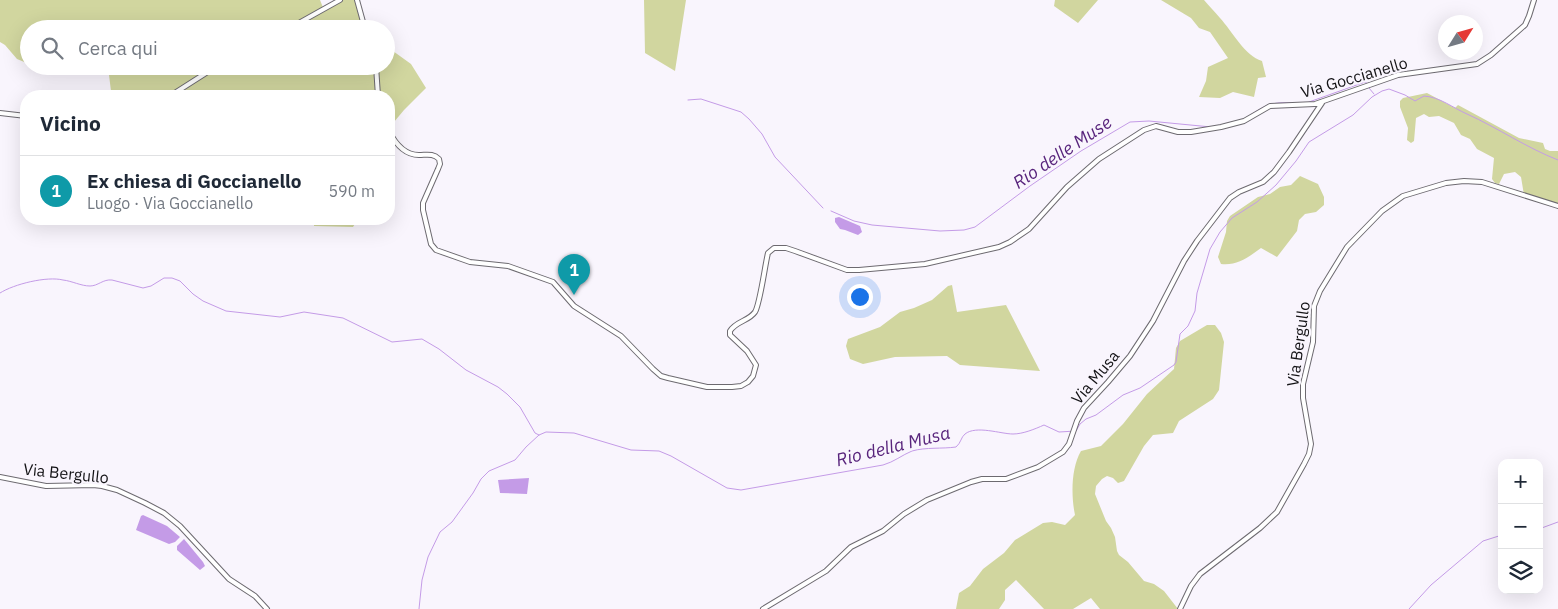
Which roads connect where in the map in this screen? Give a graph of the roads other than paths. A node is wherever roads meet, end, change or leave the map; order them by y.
1 (340, 0) edge
2 (357, 0) edge
3 (1534, 0) edge
4 (304, 20) edge
5 (363, 20) edge
6 (203, 75) edge
7 (377, 75) edge
8 (179, 90) edge
9 (378, 90) edge
10 (1323, 101) junction
11 (0, 113) edge
12 (20, 115) edge
13 (395, 141) edge
14 (1558, 206) edge
15 (0, 477) edge
16 (267, 609) edge
17 (763, 609) edge
18 (1180, 609) edge

1 - 4 street
2 - 5 street
3 - 10 street, Via Goccianello
6 - 8 street
7 - 9 street
10 - 13 street, Via Goccianello
10 - 17 street, Via Musa
11 - 12 street
14 - 18 street, Via Bergullo
15 - 16 street, Via Bergullo

